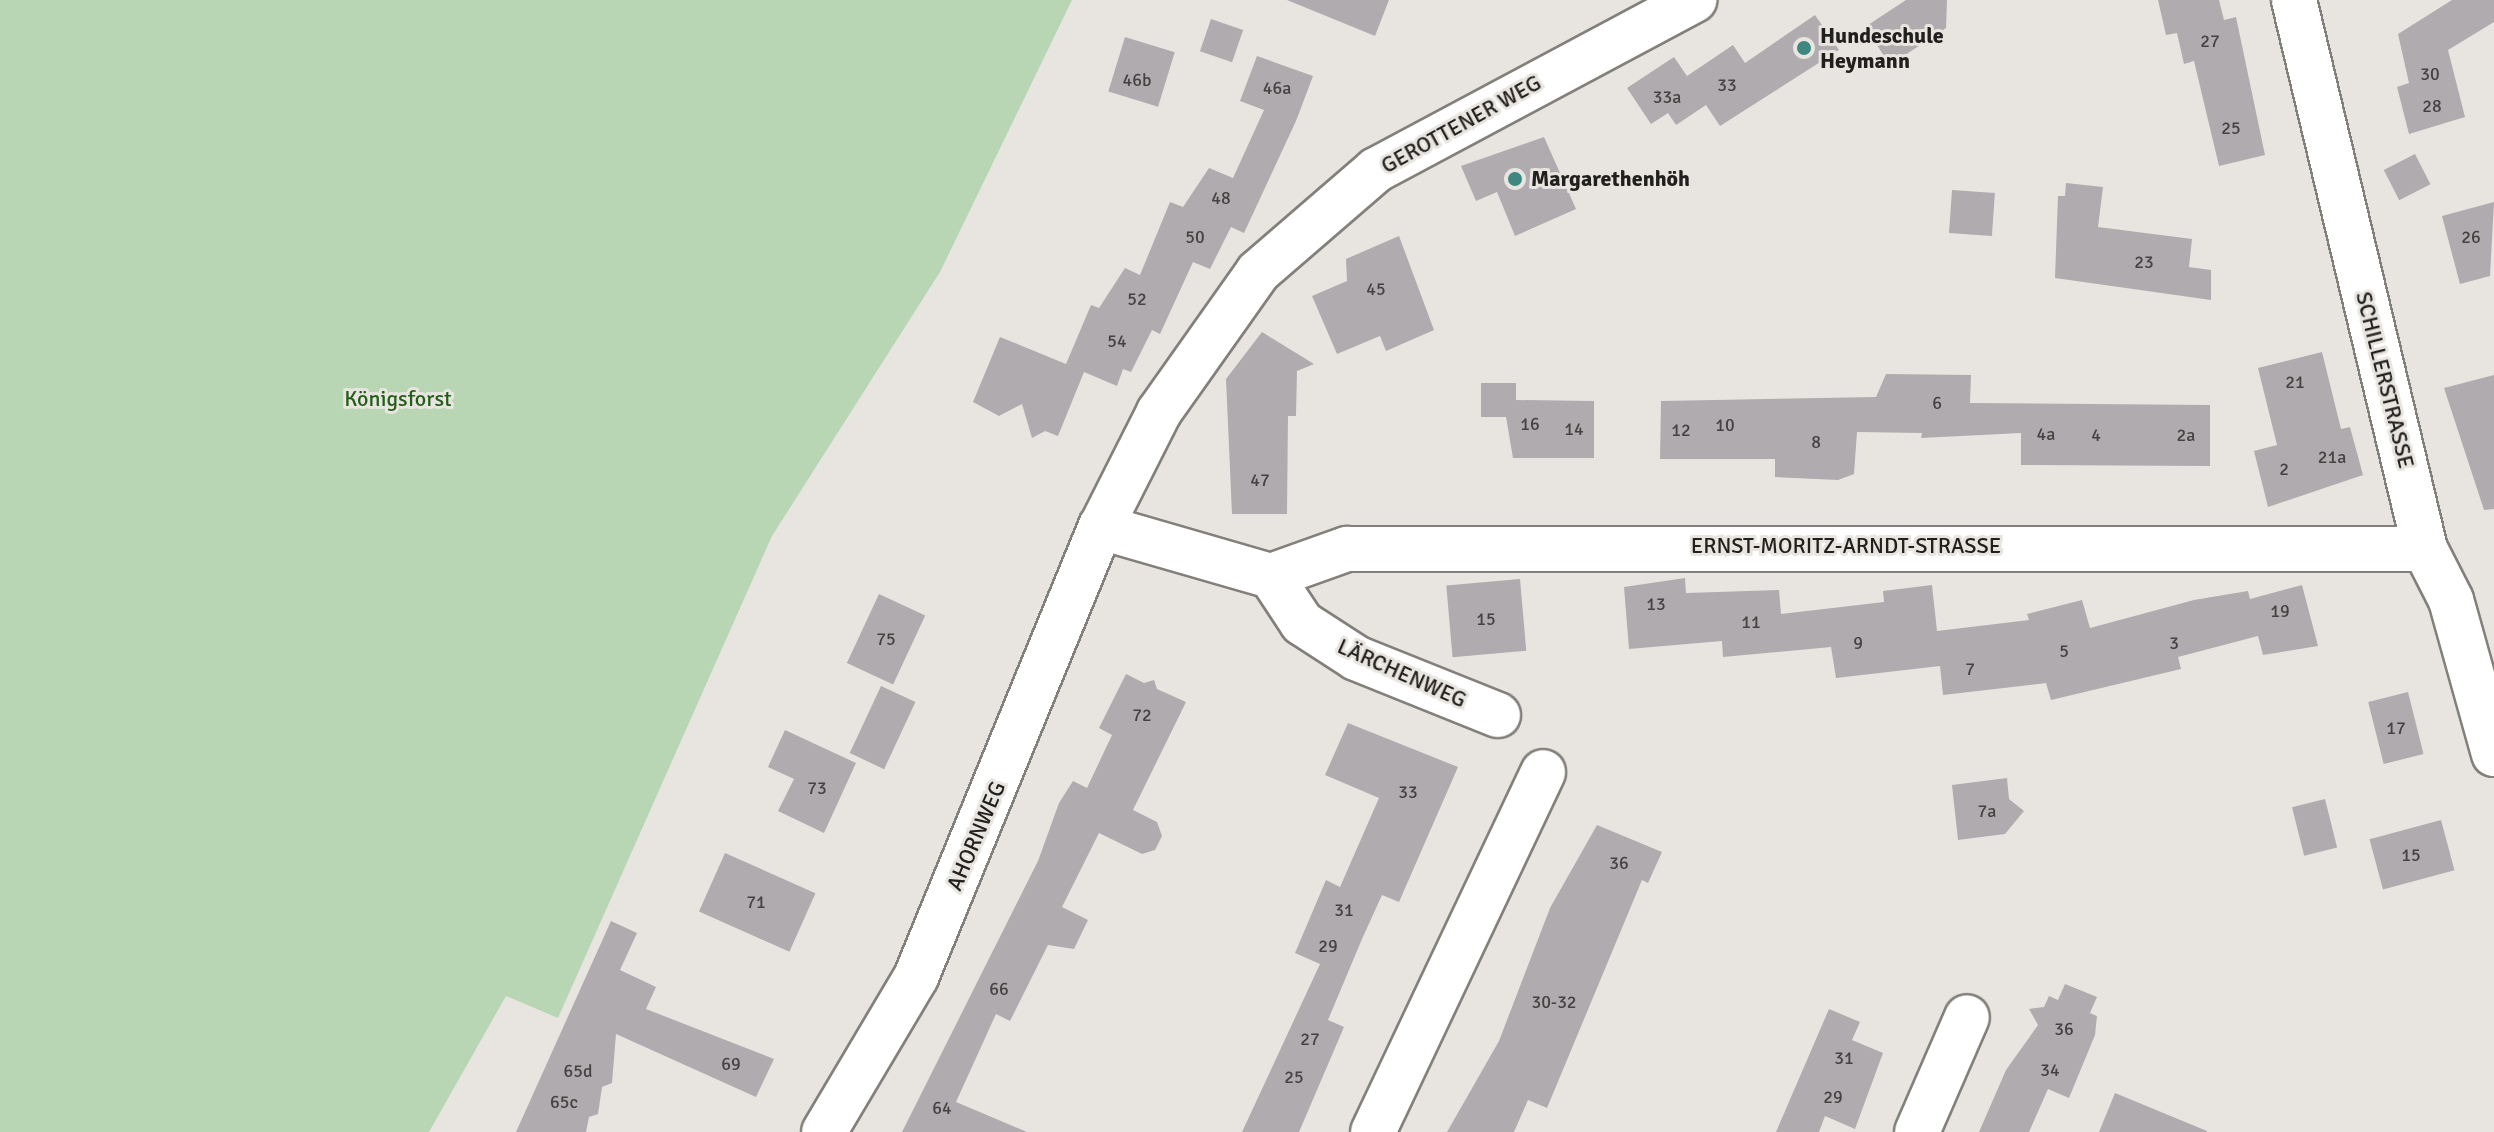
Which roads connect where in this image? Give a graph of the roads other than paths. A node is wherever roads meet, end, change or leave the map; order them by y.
1 (1694, 0) edge
2 (2294, 0) edge
3 (1101, 527) junction
4 (2425, 549) junction
5 (1271, 576) junction
6 (1498, 715) dead end
7 (2494, 754) edge
8 (1543, 772) dead end
9 (1967, 1017) dead end
10 (824, 1132) edge
11 (1373, 1132) edge
12 (1917, 1132) edge

1 - 3 street, GEROTTENER WEG
2 - 4 street, SCHILLERSTRASSE
3 - 5 street
3 - 10 street, AHORNWEG
4 - 5 street, ERNST-MORITZ-ARNDT-STRASSE
4 - 7 street, SCHILLERSTRASSE
5 - 6 street, LÄRCHENWEG
8 - 11 street
9 - 12 street

